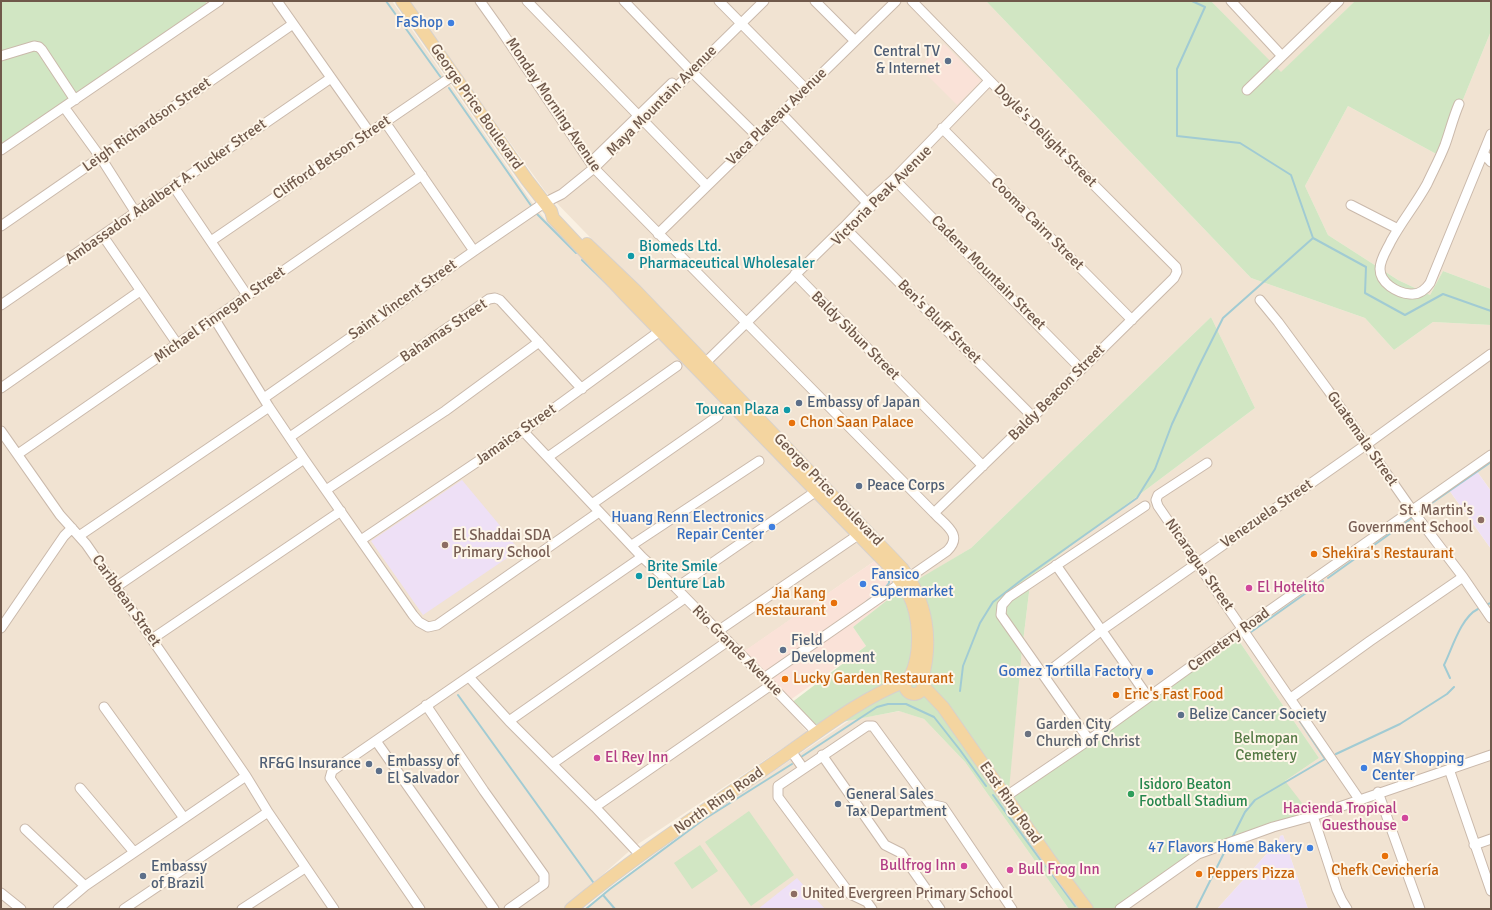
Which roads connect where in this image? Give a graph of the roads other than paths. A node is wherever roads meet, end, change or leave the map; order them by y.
1 (219, 1) edge
2 (277, 1) edge
3 (402, 1) edge
4 (480, 1) edge
5 (527, 1) edge
6 (624, 1) edge
7 (719, 1) edge
8 (756, 1) edge
9 (764, 1) edge
10 (815, 1) edge
11 (896, 1) edge
12 (912, 1) edge
13 (1230, 1) edge
14 (1339, 1) edge
15 (739, 21) junction
16 (293, 24) junction
17 (855, 41) junction
18 (1, 56) edge
19 (1282, 56) junction
20 (691, 70) junction
21 (454, 75) junction
22 (331, 78) junction
23 (992, 83) junction
24 (806, 89) junction
25 (1247, 90) dead end
26 (75, 100) junction
27 (1459, 104) dead end
28 (64, 107) junction
29 (782, 114) junction
30 (640, 118) junction
31 (385, 122) junction
32 (944, 130) junction
33 (370, 133) junction
34 (1491, 134) edge
35 (758, 136) junction
36 (1, 150) edge
37 (1483, 152) junction
38 (101, 158) junction
39 (1491, 162) edge
40 (592, 166) junction
41 (422, 175) junction
42 (895, 181) junction
43 (706, 185) junction
44 (174, 187) junction
45 (869, 205) junction
46 (1351, 205) dead end
47 (547, 207) junction
48 (136, 213) junction
49 (1, 226) edge
50 (846, 229) junction
51 (1398, 229) junction
52 (658, 234) junction
53 (103, 236) junction
54 (211, 241) junction
55 (474, 251) junction
56 (1177, 272) joint
57 (797, 277) junction
58 (140, 291) junction
59 (247, 295) junction
60 (1260, 300) dead end
61 (1, 305) edge
62 (214, 318) junction
63 (1132, 320) junction
64 (747, 325) junction
65 (665, 328) junction
66 (538, 342) junction
67 (178, 344) junction
68 (1491, 354) edge
69 (677, 366) dead end
70 (703, 368) junction
71 (1081, 369) junction
72 (1, 388) edge
73 (582, 389) junction
74 (264, 398) junction
75 (269, 407) junction
76 (718, 416) dead end
77 (1033, 417) junction
78 (1, 431) edge
79 (523, 432) junction
80 (290, 438) junction
81 (1367, 444) junction
82 (18, 454) junction
83 (788, 455) junction
84 (1491, 455) edge
85 (548, 457) junction
86 (304, 459) junction
87 (759, 461) dead end
88 (1206, 464) dead end
89 (983, 466) junction
90 (326, 490) junction
91 (815, 492) dead end
92 (592, 504) junction
93 (1145, 506) dead end
94 (1412, 510) junction
95 (341, 511) junction
96 (599, 512) junction
97 (934, 513) junction
98 (72, 528) junction
99 (858, 535) junction
100 (79, 536) junction
101 (361, 540) junction
102 (632, 545) junction
103 (642, 557) junction
104 (1197, 563) junction
105 (1056, 565) junction
106 (1463, 577) junction
107 (905, 580) junction
108 (116, 587) junction
109 (676, 588) junction
110 (685, 598) junction
111 (1491, 618) edge
112 (1, 628) edge
113 (1243, 629) junction
114 (1102, 630) junction
115 (718, 632) junction
116 (152, 639) junction
117 (728, 642) junction
118 (1044, 675) junction
119 (469, 677) junction
120 (764, 678) junction
121 (771, 685) junction
122 (914, 685) junction
123 (1148, 697) junction
124 (1291, 698) junction
125 (426, 705) junction
126 (104, 707) dead end
127 (509, 721) junction
128 (817, 733) junction
129 (1089, 740) junction
130 (376, 741) junction
131 (791, 752) junction
132 (1491, 755) edge
133 (822, 756) junction
134 (552, 764) junction
135 (803, 768) junction
136 (1449, 769) junction
137 (246, 776) junction
138 (80, 788) dead end
139 (1378, 792) junction
140 (1005, 796) junction
141 (1359, 799) junction
142 (595, 807) junction
143 (268, 812) junction
144 (1313, 816) junction
145 (184, 818) junction
146 (25, 829) dead end
147 (1491, 839) edge
148 (1474, 845) junction
149 (134, 852) junction
150 (641, 856) junction
151 (305, 868) junction
152 (85, 886) junction
153 (1491, 891) edge
154 (1, 893) edge
155 (574, 908) edge
156 (21, 909) edge
157 (58, 909) edge
158 (124, 909) edge
159 (242, 909) edge
160 (334, 909) edge
161 (420, 909) edge
162 (494, 909) edge
163 (509, 909) edge
164 (872, 909) edge
165 (940, 909) edge
166 (1012, 909) edge
167 (1087, 909) edge
168 (1120, 909) edge
169 (1347, 909) edge
170 (1420, 909) edge

1 - 26 street
2 - 16 street
3 - 21 main road, George Price Boulevard
4 - 40 street, Monday Morning Avenue
5 - 30 street
6 - 20 street
7 - 15 street
8 - 15 street, Maya Mountain Avenue
9 - 15 street, Maya Mountain Avenue
10 - 17 street
11 - 17 street, Vaca Plateau Avenue
12 - 23 street, Doyle's Delight Street
13 - 19 street
14 - 19 street
15 - 20 street, Maya Mountain Avenue
15 - 24 street
16 - 22 street
16 - 38 street, Leigh Richardson Street
17 - 24 street, Vaca Plateau Avenue
18 - 26 street
19 - 25 street
20 - 30 street, Maya Mountain Avenue
20 - 35 street
21 - 31 street, Clifford Betson Street
21 - 47 main road, George Price Boulevard
22 - 33 street
22 - 44 street, Ambassador Adalbert A. Tucker Street
23 - 32 street, Victoria Peak Avenue
23 - 56 street, Doyle's Delight Street
24 - 29 street, Vaca Plateau Avenue
26 - 28 street
27 - 51 street
28 - 36 street
28 - 38 street
29 - 35 street, Vaca Plateau Avenue
29 - 45 street
30 - 40 street, Maya Mountain Avenue
30 - 43 street
31 - 33 street, Clifford Betson Street
31 - 41 street
32 - 42 street, Victoria Peak Avenue
32 - 63 street, Cooma Cairn Street
33 - 54 street, Clifford Betson Street
34 - 37 street
35 - 43 street, Vaca Plateau Avenue
37 - 39 street
37 - 51 street
38 - 48 street
38 - 49 street, Leigh Richardson Street
40 - 47 street, Maya Mountain Avenue
40 - 52 street, Monday Morning Avenue
41 - 55 street
41 - 59 street, Michael Finnegan Street
42 - 45 street, Victoria Peak Avenue
42 - 71 street, Cadena Mountain Street
43 - 52 street, Vaca Plateau Avenue
44 - 48 street, Ambassador Adalbert A. Tucker Street
44 - 54 street
45 - 50 street, Victoria Peak Avenue
46 - 51 street
47 - 55 street, Saint Vincent Street
47 - 65 main road, George Price Boulevard
48 - 53 street, Ambassador Adalbert A. Tucker Street
50 - 57 street, Victoria Peak Avenue
50 - 77 street, Ben's Bluff Street
52 - 64 street, Monday Morning Avenue
53 - 58 street
53 - 61 street, Ambassador Adalbert A. Tucker Street
54 - 59 street
55 - 74 street, Saint Vincent Street
56 - 63 street, Baldy Beacon Street
57 - 64 street, Victoria Peak Avenue
57 - 89 street, Baldy Sibun Street
58 - 67 street
58 - 72 street
59 - 62 street, Michael Finnegan Street
60 - 81 street, Guatemala Street
62 - 67 street, Michael Finnegan Street
62 - 74 street
63 - 71 street, Baldy Beacon Street
64 - 70 street, Victoria Peak Avenue
64 - 97 street, Monday Morning Avenue
65 - 70 main road, George Price Boulevard
65 - 73 street, Jamaica Street
66 - 73 street, Bahamas Street
66 - 80 street, Bahamas Street
66 - 90 street
67 - 82 street, Michael Finnegan Street
68 - 81 street, Venezuela Street
69 - 85 street
70 - 83 main road, George Price Boulevard
71 - 77 street, Baldy Beacon Street
73 - 79 street, Jamaica Street
74 - 75 street
75 - 80 street
75 - 100 street
76 - 92 street
77 - 89 street, Baldy Beacon Street
78 - 82 street, Caribbean Street
79 - 85 street, Rio Grande Avenue
79 - 101 street, Jamaica Street
80 - 86 street
81 - 94 street, Guatemala Street
81 - 104 street, Venezuela Street
82 - 98 street, Caribbean Street
83 - 99 main road, George Price Boulevard
83 - 107 main road, George Price Boulevard
84 - 94 street, Cemetery Road
85 - 92 street, Rio Grande Avenue
86 - 90 street
86 - 108 street
87 - 102 street
88 - 104 street, Nicaragua Street
89 - 97 street, Baldy Beacon Street
90 - 95 street
91 - 109 street
92 - 96 street, Rio Grande Avenue
93 - 105 street
94 - 106 street, Guatemala Street
94 - 113 street, Cemetery Road
95 - 101 street
95 - 116 street
96 - 101 street
96 - 102 street, Rio Grande Avenue
97 - 107 street, Monday Morning Avenue
98 - 100 street, Caribbean Street
98 - 112 street
99 - 107 main road, George Price Boulevard
99 - 115 street
100 - 108 street, Caribbean Street
102 - 103 street, Rio Grande Avenue
103 - 109 street, Rio Grande Avenue
103 - 119 street
104 - 113 street, Nicaragua Street
104 - 114 street, Venezuela Street
105 - 114 street
105 - 118 street
106 - 111 street, Guatemala Street
106 - 124 street
107 - 120 street
107 - 122 main road, George Price Boulevard
108 - 116 street, Caribbean Street
109 - 110 street, Rio Grande Avenue
110 - 115 street, Rio Grande Avenue
110 - 127 street
113 - 123 street, Cemetery Road
113 - 124 street, Nicaragua Street
114 - 118 street, Venezuela Street
114 - 123 street
115 - 117 street, Rio Grande Avenue
116 - 137 street, Caribbean Street
117 - 120 street, Rio Grande Avenue
117 - 134 street
118 - 129 street
119 - 125 street
119 - 127 street
120 - 121 street, Rio Grande Avenue
121 - 128 street, Rio Grande Avenue
121 - 142 street
122 - 128 main road, North Ring Road
122 - 140 main road, East Ring Road
123 - 129 street, Cemetery Road
124 - 141 street, Nicaragua Street
125 - 130 street
125 - 163 street
126 - 145 street
127 - 134 street
128 - 131 main road, North Ring Road
129 - 140 street, Cemetery Road
130 - 161 street
130 - 162 street
131 - 135 street
131 - 150 main road, North Ring Road
132 - 136 street
133 - 135 street
133 - 165 street
133 - 166 street
134 - 142 street
135 - 164 street
136 - 139 street
136 - 148 street
137 - 143 street, Caribbean Street
137 - 145 street
138 - 149 street
139 - 141 street
139 - 170 street
140 - 167 main road, East Ring Road
141 - 144 street
142 - 150 street
143 - 151 street, Caribbean Street
143 - 158 street
144 - 168 street
144 - 169 street
145 - 149 street
146 - 152 street
147 - 148 street
148 - 153 street
149 - 152 street
150 - 155 main road, North Ring Road
151 - 159 street
151 - 160 street, Caribbean Street
152 - 157 street
154 - 156 street

